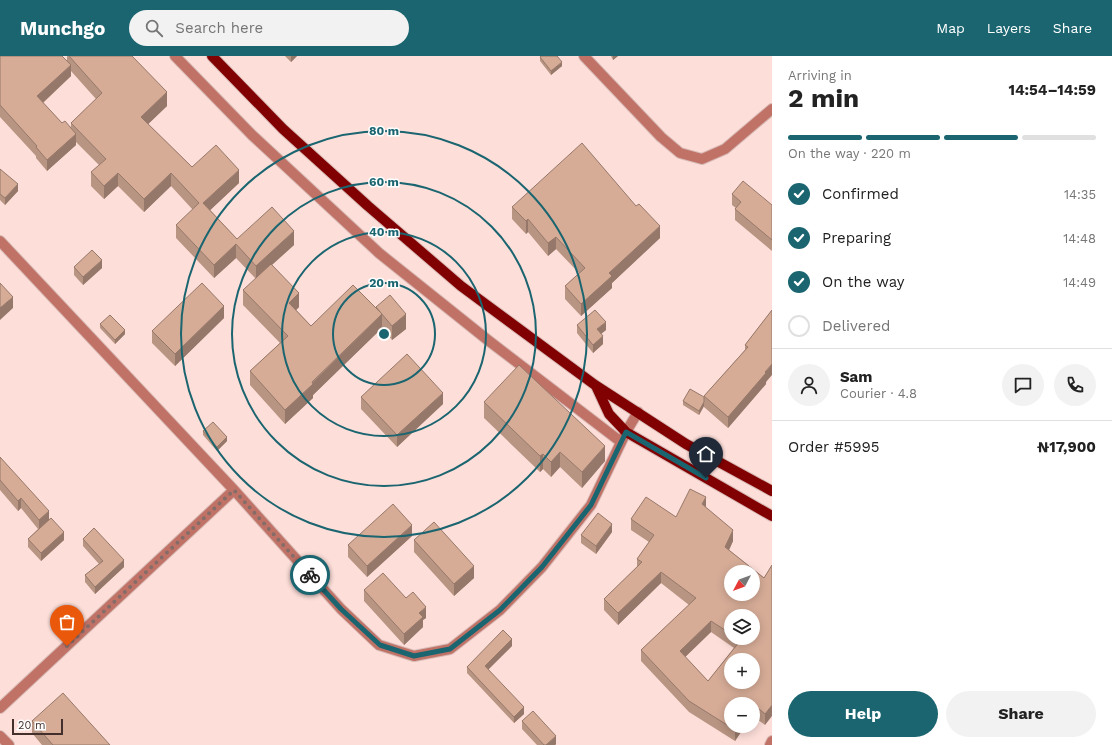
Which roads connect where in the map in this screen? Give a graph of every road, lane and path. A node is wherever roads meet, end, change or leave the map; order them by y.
1 (175, 56) edge
2 (212, 56) edge
3 (584, 56) edge
4 (772, 109) edge
5 (0, 241) edge
6 (595, 385) junction
7 (638, 412) junction
8 (626, 432) junction
9 (621, 442) junction
10 (234, 490) junction
11 (772, 491) edge
12 (772, 516) edge
13 (0, 708) edge
14 (0, 736) edge
15 (772, 741) edge
16 (9, 745) edge
17 (770, 745) edge

1 - 9 street
2 - 6 main road
3 - 4 street
5 - 10 street
6 - 7 main road
6 - 8 main road
7 - 8 street
7 - 11 main road
8 - 9 street
8 - 12 main road
9 - 10 street
10 - 13 street
14 - 16 street
15 - 17 street

